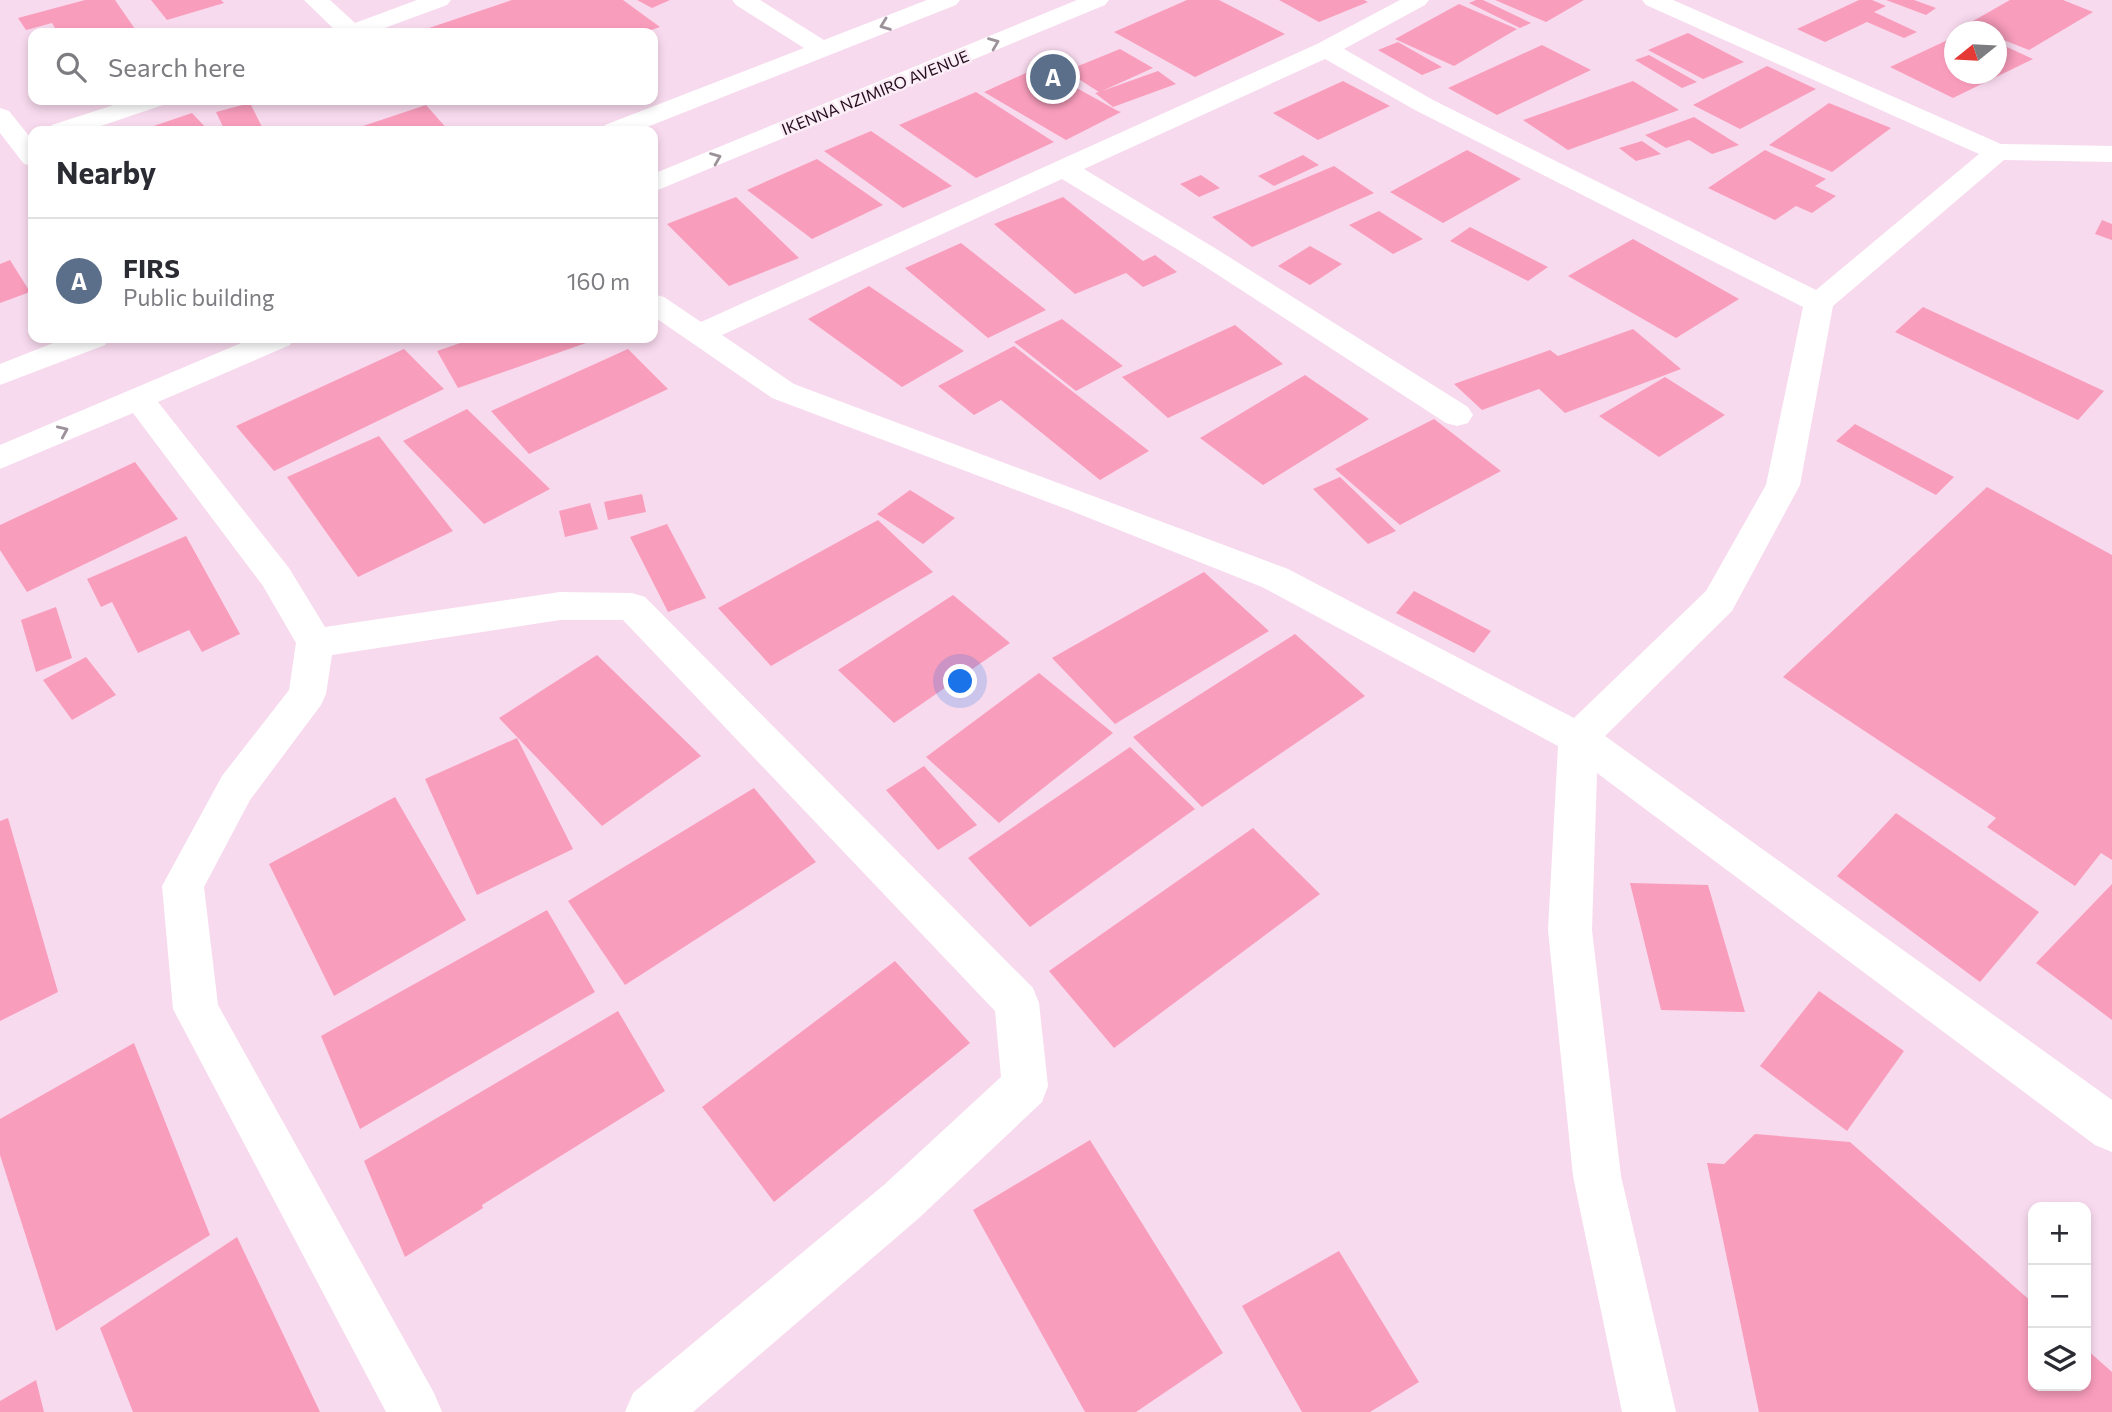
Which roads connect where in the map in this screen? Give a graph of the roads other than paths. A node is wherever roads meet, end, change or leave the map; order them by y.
1 (316, 0) edge
2 (439, 0) edge
3 (744, 0) edge
4 (948, 0) edge
5 (1097, 0) edge
6 (1417, 0) edge
7 (1654, 0) edge
8 (346, 28) edge
9 (364, 28) edge
10 (822, 49) junction
11 (1326, 49) junction
12 (139, 105) edge
13 (0, 116) edge
14 (76, 126) edge
15 (627, 126) edge
16 (28, 146) edge
17 (1997, 152) junction
18 (2112, 154) edge
19 (1064, 169) junction
20 (658, 182) edge
21 (1819, 303) junction
22 (658, 306) edge
23 (699, 334) junction
24 (81, 343) edge
25 (267, 343) edge
26 (0, 375) edge
27 (138, 398) junction
28 (1457, 415) dead end
29 (0, 458) edge
30 (315, 643) junction
31 (1578, 738) junction
32 (2112, 1129) edge
33 (415, 1412) edge
34 (652, 1412) edge
35 (1649, 1412) edge

1 - 8 street
2 - 9 street
3 - 10 street
4 -> 10 street
20 -> 5 street, IKENNA NZIMIRO AVENUE
6 - 11 street
7 - 17 street
10 - 15 street
11 - 19 street
11 - 21 street
12 - 14 street
13 - 16 street
17 - 18 street
17 - 21 street
19 - 23 street
19 - 28 street
21 - 31 street
22 - 23 street
23 - 31 street
24 - 26 street
25 - 27 street
29 -> 27 street
27 - 30 street
30 - 33 street
30 - 34 street
31 - 32 street
31 - 35 street

